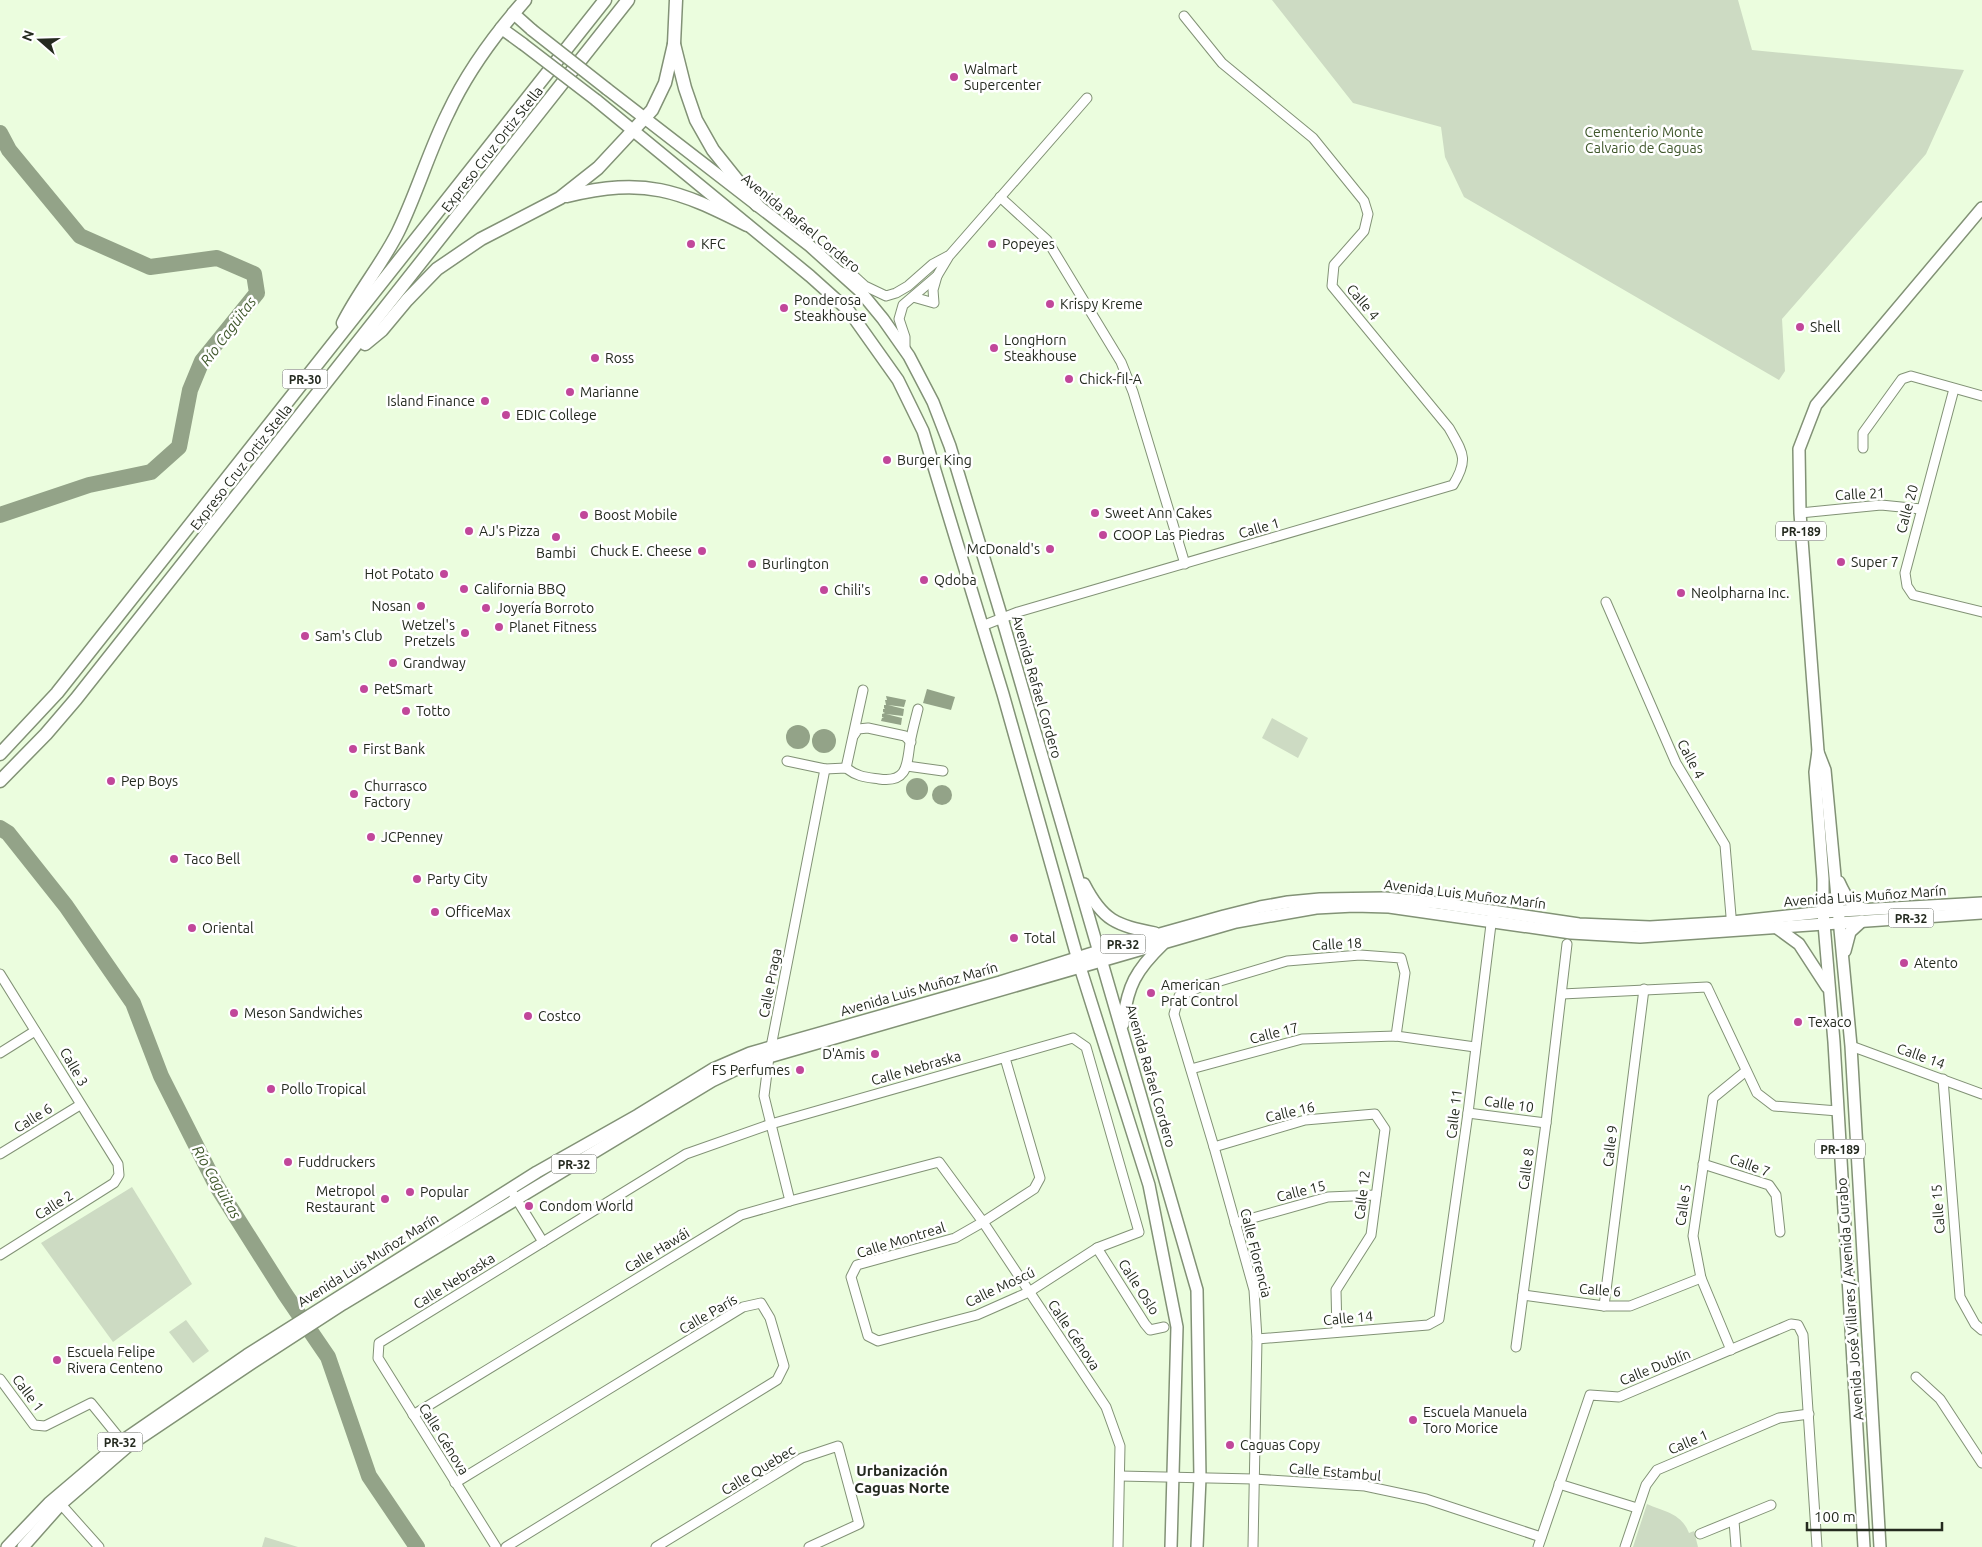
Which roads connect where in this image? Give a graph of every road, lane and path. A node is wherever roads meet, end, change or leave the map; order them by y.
1 (525, 0) edge
2 (605, 0) edge
3 (628, 0) edge
4 (676, 0) edge
5 (513, 13) junction
6 (1184, 16) dead end
7 (501, 28) junction
8 (674, 44) junction
9 (1086, 98) dead end
10 (644, 119) junction
11 (633, 132) junction
12 (1000, 197) junction
13 (560, 198) junction
14 (757, 205) junction
15 (1982, 208) edge
16 (747, 225) junction
17 (949, 256) junction
18 (839, 271) junction
19 (937, 276) junction
20 (913, 297) junction
21 (330, 348) junction
22 (905, 350) junction
23 (344, 362) junction
24 (1954, 388) junction
25 (1982, 396) edge
26 (1863, 448) dead end
27 (1463, 452) joint
28 (1921, 509) junction
29 (1800, 513) junction
30 (1185, 564) junction
31 (1606, 602) dead end
32 (1982, 612) edge
33 (1002, 618) junction
34 (982, 626) junction
35 (863, 690) dead end
36 (918, 710) dead end
37 (854, 736) junction
38 (910, 742) junction
39 (1818, 751) junction
40 (0, 754) edge
41 (787, 761) dead end
42 (908, 766) junction
43 (846, 768) junction
44 (825, 769) junction
45 (943, 771) dead end
46 (0, 781) edge
47 (1070, 858) junction
48 (1834, 871) junction
49 (1822, 879) junction
50 (1982, 903) edge
51 (1838, 911) junction
52 (1868, 911) junction
53 (1823, 912) junction
54 (1982, 913) edge
55 (1492, 916) junction
56 (1797, 916) junction
57 (1862, 922) junction
58 (1840, 924) junction
59 (1824, 925) junction
60 (1732, 927) junction
61 (1777, 928) junction
62 (1162, 938) junction
63 (1567, 944) dead end
64 (1100, 956) junction
65 (1079, 962) junction
66 (1843, 962) junction
67 (0, 974) edge
68 (1200, 987) joint
69 (1644, 989) junction
70 (1829, 991) junction
71 (1562, 994) junction
72 (1123, 1030) junction
73 (35, 1031) junction
74 (1396, 1036) junction
75 (1850, 1046) junction
76 (1475, 1047) junction
77 (0, 1053) edge
78 (770, 1053) junction
79 (1005, 1058) junction
80 (1191, 1069) junction
81 (1746, 1072) junction
82 (1943, 1079) junction
83 (1982, 1094) edge
84 (80, 1105) junction
85 (1838, 1111) junction
86 (1468, 1113) junction
87 (1375, 1114) joint
88 (1546, 1123) junction
89 (770, 1124) junction
90 (1214, 1147) junction
91 (0, 1154) edge
92 (939, 1162) joint
93 (1703, 1164) junction
94 (119, 1175) joint
95 (513, 1194) junction
96 (1376, 1195) junction
97 (790, 1201) junction
98 (983, 1222) junction
99 (1235, 1223) junction
100 (1780, 1232) dead end
101 (544, 1242) junction
102 (1097, 1248) junction
103 (0, 1255) edge
104 (1701, 1278) junction
105 (1029, 1292) junction
106 (1523, 1295) junction
107 (1604, 1306) junction
108 (1439, 1319) joint
109 (1164, 1327) dead end
110 (1982, 1330) edge
111 (1337, 1332) junction
112 (1257, 1339) junction
113 (878, 1341) joint
114 (379, 1343) joint
115 (1516, 1347) dead end
116 (1732, 1350) junction
117 (1916, 1377) dead end
118 (0, 1379) edge
119 (1809, 1414) junction
120 (413, 1415) junction
121 (125, 1444) junction
122 (1982, 1463) edge
123 (1120, 1476) junction
124 (1172, 1477) junction
125 (1200, 1478) junction
126 (1254, 1479) junction
127 (455, 1483) junction
128 (1559, 1484) junction
129 (58, 1501) junction
130 (1771, 1505) dead end
131 (1637, 1508) junction
132 (1734, 1521) junction
133 (1700, 1534) dead end
134 (1541, 1537) junction
135 (7, 1547) edge
136 (23, 1547) edge
137 (99, 1547) edge
138 (496, 1547) edge
139 (506, 1547) edge
140 (656, 1547) edge
141 (809, 1547) edge
142 (1118, 1547) edge
143 (1171, 1547) edge
144 (1197, 1547) edge
145 (1253, 1547) edge
146 (1538, 1547) edge
147 (1625, 1547) edge
148 (1736, 1547) edge
149 (1817, 1547) edge
150 (1864, 1547) edge
151 (1880, 1547) edge

1 - 5 highway
2 - 21 highway, Expreso Cruz Ortiz Stella / PR-30
3 - 23 highway, Expreso Cruz Ortiz Stella / PR-30
4 - 8 highway
5 - 7 highway
5 - 10 main road, Avenida Rafael Cordero, bridge
6 - 27 street, Calle 4
7 - 11 main road, bridge
7 - 21 highway
8 - 10 highway
8 - 14 highway
9 - 12 street
10 - 11 highway
10 - 14 main road, Avenida Rafael Cordero
11 - 13 highway
11 - 16 main road
12 - 17 street
12 - 30 street
13 - 16 highway
13 - 23 highway
14 - 18 main road, Avenida Rafael Cordero
15 - 29 main road, Avenida José Villares / Avenida Gurabo / PR-189
16 - 34 main road
17 - 18 street
17 - 19 street
18 - 22 main road, Avenida Rafael Cordero
19 - 20 street
19 - 20 street
20 - 22 street
21 - 40 highway, Expreso Cruz Ortiz Stella / PR-30
22 - 33 main road, Avenida Rafael Cordero
23 - 46 highway, Expreso Cruz Ortiz Stella / PR-30
24 - 25 street
24 - 26 street
24 - 28 street, Calle 20
27 - 30 street, Calle 1
28 - 29 street, Calle 21
28 - 32 street, Calle 20
29 - 39 main road, Avenida José Villares / Avenida Gurabo / PR-189
30 - 33 street, Calle 1
31 - 60 street, Calle 4
33 - 34 street, Calle 1
33 - 47 main road, Avenida Rafael Cordero
34 - 65 main road
35 - 37 street
36 - 38 street
37 - 38 street
37 - 43 street
38 - 42 street
39 - 48 main road, Avenida José Villares / Avenida Gurabo / PR-189
39 - 49 main road, Avenida José Villares / Avenida Gurabo / PR-189
41 - 44 street
42 - 43 street
42 - 45 street
43 - 44 street
44 - 78 street, Calle Praga
47 - 62 main road
47 - 64 main road, Avenida Rafael Cordero
48 - 51 main road, Avenida José Villares / Avenida Gurabo / PR-189
48 - 52 main road
49 - 53 main road, Avenida José Villares / Avenida Gurabo / PR-189
49 - 56 main road
50 - 52 main road, Avenida Luis Muñoz Marín / PR-32
51 - 52 main road, Avenida Luis Muñoz Marín / PR-32
51 - 53 main road, Avenida Luis Muñoz Marín / PR-32
51 - 58 main road, Avenida José Villares / Avenida Gurabo / PR-189
53 - 56 main road, Avenida Luis Muñoz Marín / PR-32
53 - 59 main road, Avenida José Villares / Avenida Gurabo / PR-189
54 - 57 main road, Avenida Luis Muñoz Marín / PR-32
55 - 60 main road, Avenida Luis Muñoz Marín / PR-32
55 - 62 main road, Avenida Luis Muñoz Marín / PR-32
55 - 76 street, Calle 11
56 - 60 main road, Avenida Luis Muñoz Marín / PR-32
57 - 58 main road, Avenida Luis Muñoz Marín / PR-32
57 - 66 main road
58 - 59 main road, Avenida Luis Muñoz Marín / PR-32
58 - 66 main road, Avenida José Villares / Avenida Gurabo / PR-189
59 - 61 main road, Avenida Luis Muñoz Marín / PR-32
59 - 70 main road, Avenida José Villares / Avenida Gurabo / PR-189
60 - 61 main road, Avenida Luis Muñoz Marín / PR-32
61 - 70 main road
62 - 64 main road, Avenida Luis Muñoz Marín / PR-32
62 - 72 main road
63 - 71 street, Calle 8
64 - 65 main road, Avenida Luis Muñoz Marín / PR-32
64 - 72 main road, Avenida Rafael Cordero
65 - 78 main road, Avenida Luis Muñoz Marín / PR-32
65 - 124 main road
66 - 75 main road, Avenida José Villares / Avenida Gurabo / PR-189
67 - 73 street, Calle 3
68 - 74 street, Calle 18
68 - 80 street, Calle Florencia
69 - 71 street
69 - 81 street
69 - 107 street, Calle 9
70 - 85 main road, Avenida José Villares / Avenida Gurabo / PR-189
71 - 88 street, Calle 8
72 - 125 main road, Avenida Rafael Cordero
73 - 77 street
73 - 84 street, Calle 3
74 - 76 street, Calle 17
74 - 80 street, Calle 17
75 - 82 street, Calle 14
75 - 151 main road, Avenida José Villares / Avenida Gurabo / PR-189
76 - 86 street, Calle 11
78 - 89 street, Calle Praga
78 - 95 main road, Avenida Luis Muñoz Marín / PR-32
79 - 89 street, Calle Nebraska
79 - 98 street, Calle Montreal
79 - 102 street, Calle Nebraska
80 - 90 street, Calle Florencia
81 - 85 street
81 - 93 street, Calle 5
82 - 83 street, Calle 14
82 - 110 street, Calle 15
84 - 91 street, Calle 6
84 - 94 street, Calle 3
85 - 150 main road, Avenida José Villares / Avenida Gurabo / PR-189
86 - 88 street, Calle 10
86 - 108 street, Calle 11
87 - 90 street, Calle 16
87 - 96 street, Calle 12
88 - 106 street, Calle 8
89 - 97 street, Calle Praga
89 - 101 street, Calle Nebraska
90 - 99 street, Calle Florencia
92 - 97 street, Calle Hawái
92 - 98 street, Calle Génova
93 - 100 street, Calle 7
93 - 104 street, Calle 5
94 - 103 street, Calle 2
95 - 101 street
95 - 121 main road, Avenida Luis Muñoz Marín / PR-32
96 - 99 street, Calle 15
96 - 111 street, Calle 12
97 - 120 street, Calle Hawái
98 - 105 street, Calle Génova
98 - 113 street, Calle Montreal
99 - 112 street, Calle Florencia
101 - 114 street, Calle Nebraska
102 - 105 street, Calle Moscú
102 - 109 street, Calle Oslo
104 - 107 street, Calle 6
104 - 116 street, Calle 5
105 - 113 street, Calle Moscú
105 - 123 street, Calle Génova
106 - 107 street, Calle 6
106 - 115 street, Calle 8
108 - 111 street, Calle 14
111 - 112 street, Calle 14
112 - 126 street, Calle Florencia
114 - 120 street, Calle Génova
116 - 119 street, Calle Dublín
116 - 128 street, Calle Dublín
117 - 122 street
118 - 121 street, Calle 1
119 - 131 street, Calle 1
119 - 149 street
120 - 127 street, Calle Génova
121 - 129 main road, Avenida Luis Muñoz Marín / PR-32
123 - 124 street, Calle Estambul
123 - 142 street, Calle Génova
124 - 125 street, Calle Estambul
124 - 143 main road
125 - 126 street, Calle Estambul
125 - 144 main road, Avenida Rafael Cordero
126 - 134 street, Calle Estambul
126 - 145 street, Calle Florencia
127 - 138 street, Calle Génova
127 - 139 street, Calle París
128 - 131 street
128 - 134 street, Calle Dublín
129 - 135 main road, Avenida Luis Muñoz Marín / PR-32
129 - 136 main road, Avenida Luis Muñoz Marín / PR-32
129 - 137 street
130 - 132 street
131 - 147 street, Calle 1
132 - 133 street
132 - 148 street
134 - 146 street, Calle Dublín
140 - 141 street, Calle Quebec

